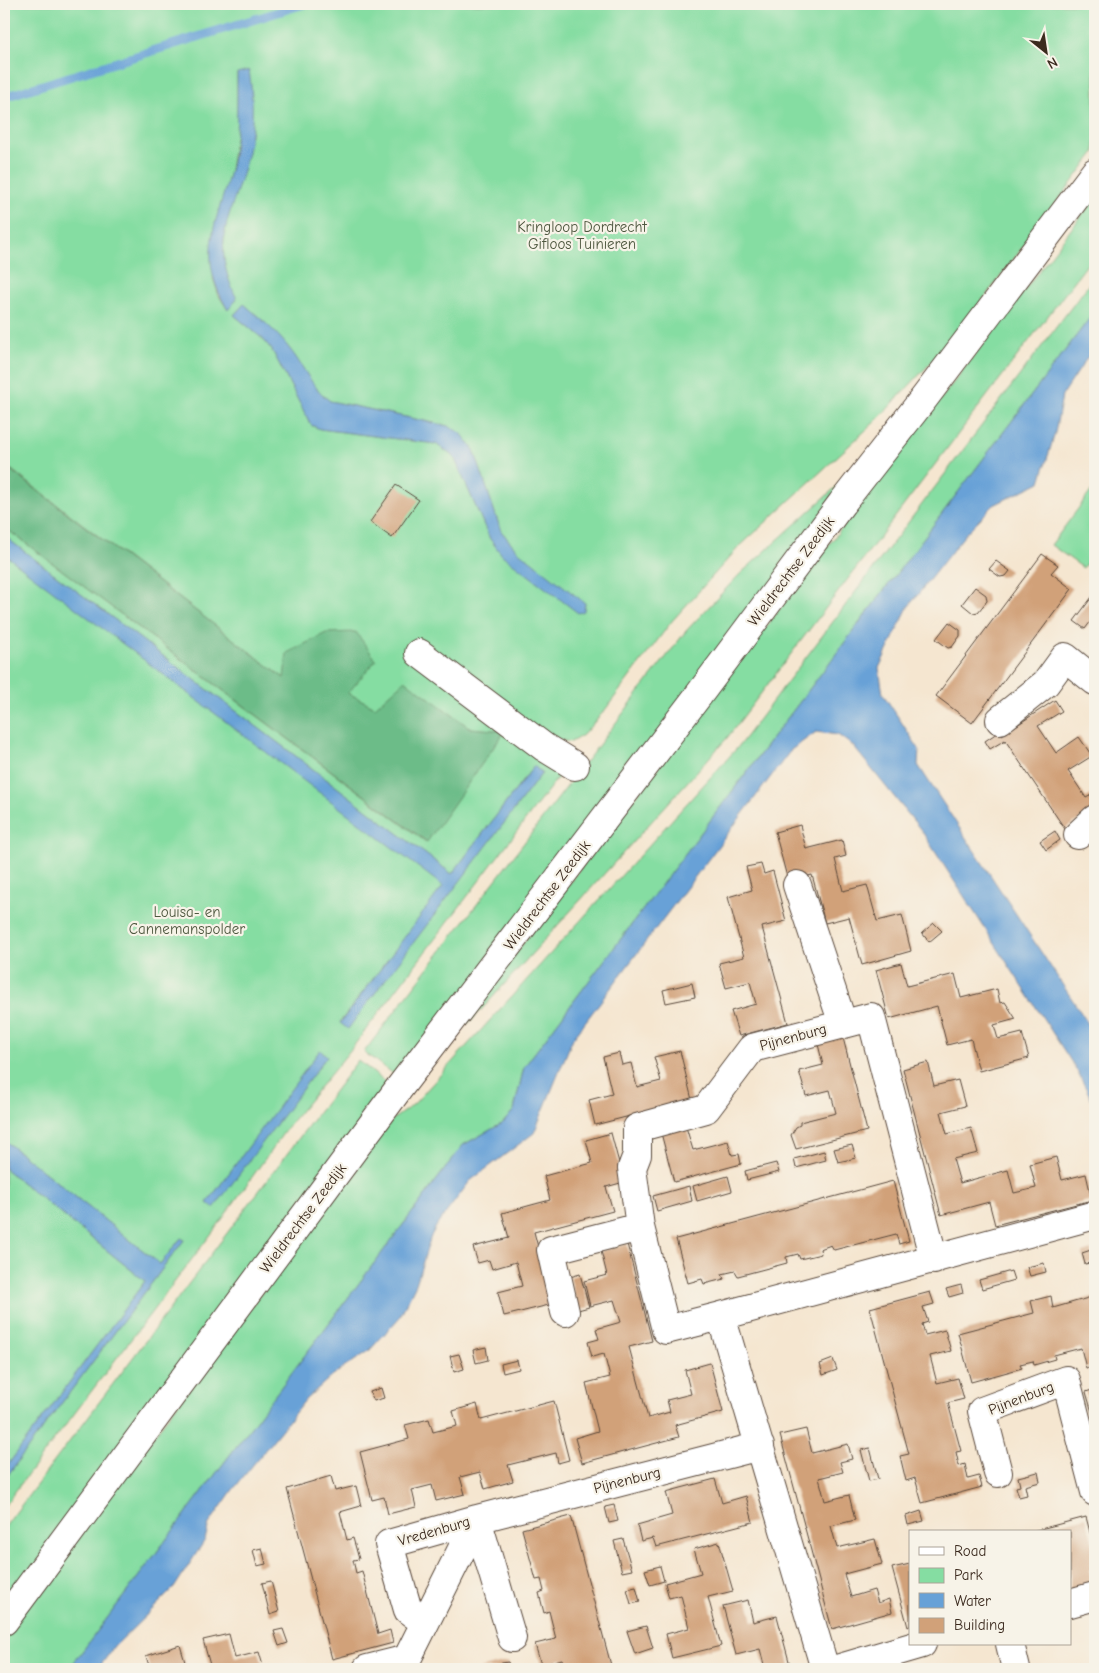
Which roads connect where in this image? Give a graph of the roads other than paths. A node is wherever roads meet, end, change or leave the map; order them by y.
1 (1095, 172) edge
2 (419, 653) dead end
3 (1095, 681) edge
4 (1000, 720) dead end
5 (575, 766) dead end
6 (797, 885) dead end
7 (843, 1024) junction
8 (1095, 1214) edge
9 (640, 1227) junction
10 (934, 1260) junction
11 (565, 1312) dead end
12 (721, 1316) junction
13 (760, 1446) junction
14 (998, 1473) dead end
15 (581, 1491) joint
16 (1095, 1492) edge
17 (477, 1518) junction
18 (1095, 1596) edge
19 (1072, 1602) edge
20 (4, 1621) edge
21 (424, 1622) junction
22 (512, 1638) dead end
23 (915, 1646) edge
24 (1010, 1646) edge
25 (367, 1669) edge
26 (825, 1669) edge
27 (836, 1669) edge
28 (1016, 1669) edge

1 - 20 street, Wieldrechtse Zeedijk
2 - 5 street
3 - 4 street
6 - 7 street, Pijnenburg
7 - 9 street, Pijnenburg
7 - 10 street, Pijnenburg
8 - 10 street, Pijnenburg
9 - 11 street
9 - 12 street, Pijnenburg
10 - 12 street, Pijnenburg
12 - 13 street
13 - 15 street, Pijnenburg
13 - 26 street
14 - 16 street, Pijnenburg
15 - 17 street, Vredenburg
17 - 21 street, Vredenburg
17 - 21 street, Vredenburg
17 - 22 street, Vredenburg
18 - 19 street
21 - 25 street, Vredenburg
23 - 27 street
24 - 28 street

